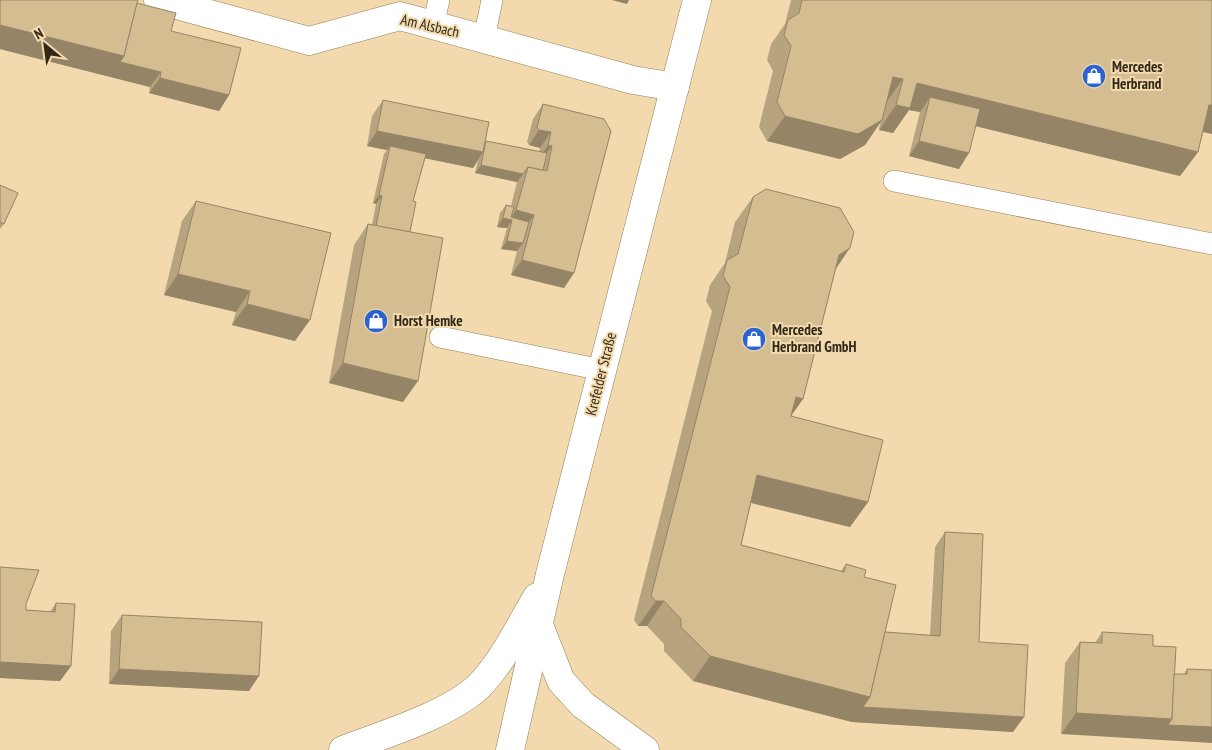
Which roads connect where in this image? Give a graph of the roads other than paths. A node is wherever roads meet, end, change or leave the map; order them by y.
1 (158, 0) edge
2 (492, 0) edge
3 (697, 0) edge
4 (436, 13) edge
5 (484, 39) junction
6 (675, 87) junction
7 (894, 180) dead end
8 (1212, 244) edge
9 (440, 337) dead end
10 (602, 370) junction
11 (550, 574) junction
12 (539, 625) junction
13 (343, 750) edge
14 (510, 750) edge
15 (645, 750) edge

1 - 4 street, Am Alsbach
2 - 5 lane
3 - 6 street, Krefelder Straße
4 - 5 street, Am Alsbach
5 - 6 street, Am Alsbach
6 - 10 street, Krefelder Straße
7 - 8 lane
9 - 10 lane
10 - 11 street, Krefelder Straße
11 - 12 street, Krefelder Straße
11 - 13 street
12 - 14 street, Krefelder Straße
12 - 15 street

